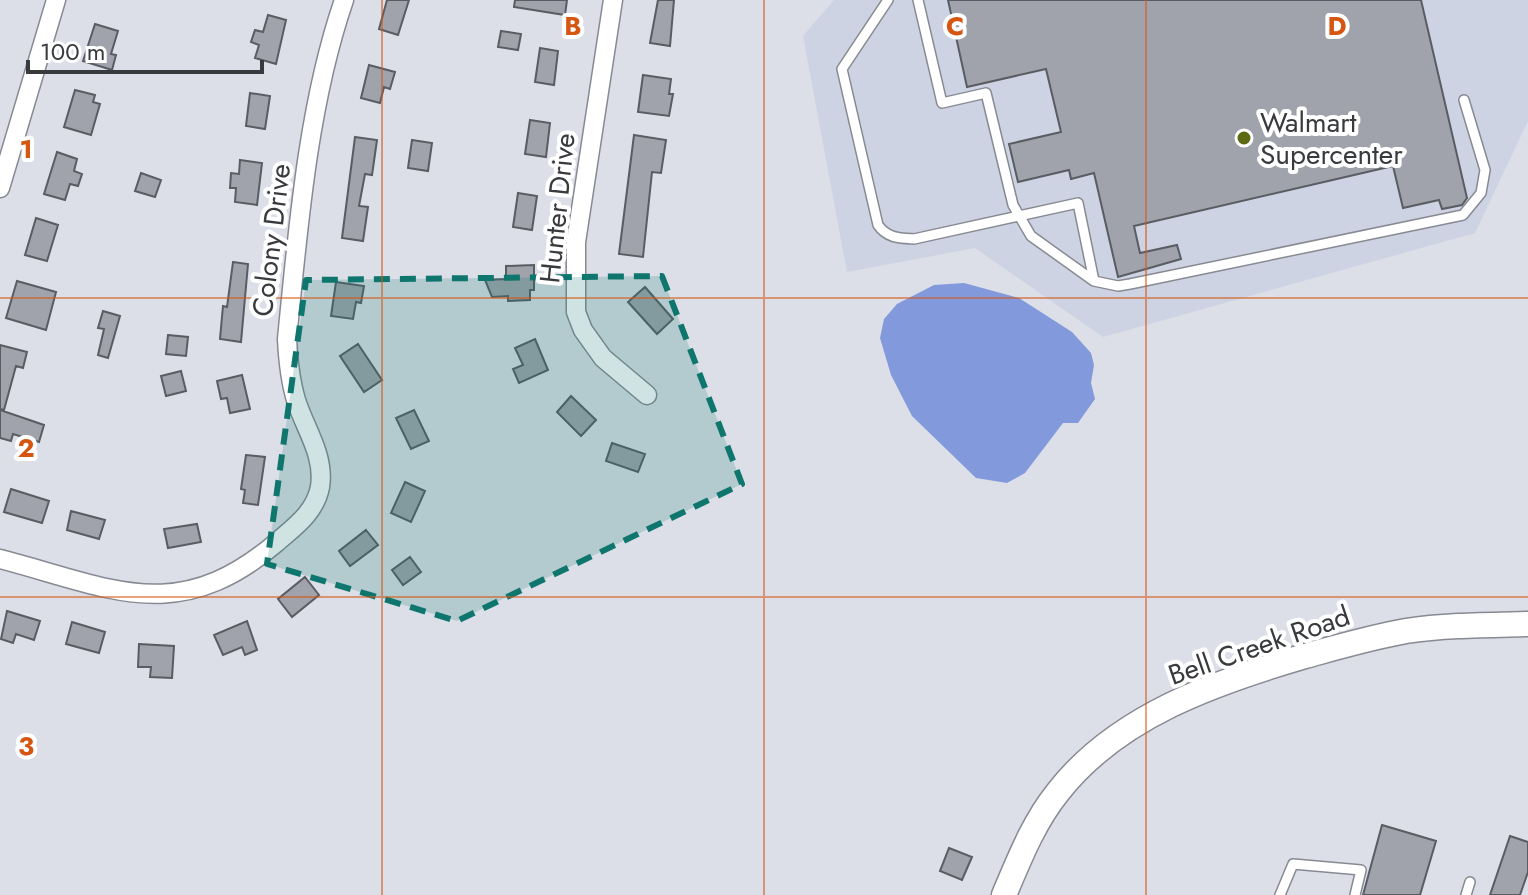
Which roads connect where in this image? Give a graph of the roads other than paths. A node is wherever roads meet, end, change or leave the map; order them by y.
1 (56, 0) edge
2 (344, 0) edge
3 (613, 0) edge
4 (888, 0) edge
5 (918, 0) edge
6 (1464, 100) dead end
7 (0, 188) edge
8 (1019, 217) junction
9 (1094, 281) junction
10 (647, 395) dead end
11 (0, 559) edge
12 (1528, 624) edge
13 (1470, 882) dead end
14 (1004, 895) edge
15 (1280, 895) edge
16 (1355, 895) edge
17 (1466, 895) edge

1 - 7 street
2 - 11 street, Colony Drive
3 - 10 street, Hunter Drive
4 - 8 lane
5 - 8 lane
6 - 9 lane
8 - 9 lane
8 - 9 lane
12 - 14 street, Bell Creek Road
13 - 17 lane
15 - 16 lane

